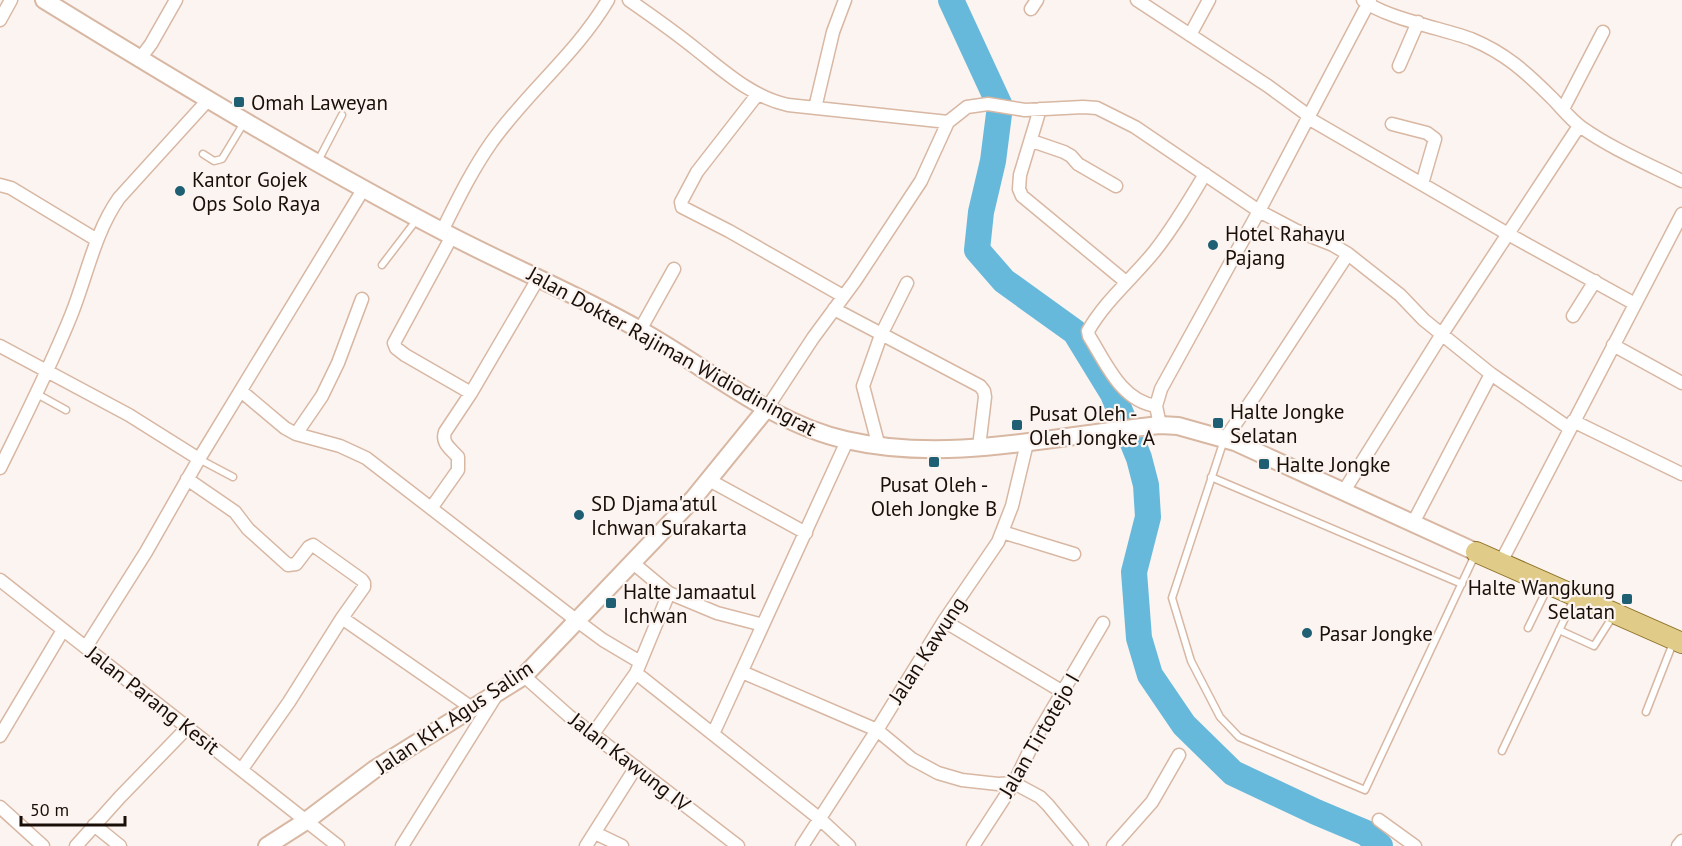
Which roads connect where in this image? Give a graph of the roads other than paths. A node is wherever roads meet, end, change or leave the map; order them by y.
1 (11, 0) edge
2 (176, 0) edge
3 (608, 0) edge
4 (629, 0) edge
5 (845, 0) edge
6 (1209, 0) edge
7 (1141, 1) edge
8 (1367, 1) edge
9 (56, 3) edge
10 (0, 20) edge
11 (1418, 22) junction
12 (1603, 32) dead end
13 (1190, 35) junction
14 (139, 60) junction
15 (1399, 66) dead end
16 (758, 95) junction
17 (208, 100) junction
18 (815, 108) junction
19 (1040, 109) junction
20 (1563, 109) junction
21 (342, 115) dead end
22 (1309, 117) junction
23 (245, 121) junction
24 (948, 122) junction
25 (1392, 124) dead end
26 (1579, 126) junction
27 (1032, 141) junction
28 (203, 154) dead end
29 (318, 161) junction
30 (1205, 174) junction
31 (1682, 181) edge
32 (1422, 184) junction
33 (0, 185) edge
34 (1116, 186) dead end
35 (364, 188) junction
36 (1259, 211) junction
37 (1682, 214) edge
38 (418, 218) junction
39 (447, 233) junction
40 (1508, 234) junction
41 (97, 240) junction
42 (1348, 254) junction
43 (382, 265) dead end
44 (674, 268) dead end
45 (539, 277) junction
46 (1595, 281) junction
47 (1125, 282) junction
48 (907, 283) dead end
49 (843, 296) junction
50 (362, 299) dead end
51 (1635, 304) junction
52 (834, 309) junction
53 (1573, 316) dead end
54 (640, 330) junction
55 (1442, 334) junction
56 (881, 335) junction
57 (1613, 345) junction
58 (0, 346) edge
59 (48, 371) junction
60 (1491, 374) junction
61 (1682, 383) edge
62 (241, 391) junction
63 (471, 393) junction
64 (37, 394) junction
65 (1156, 406) junction
66 (766, 408) junction
67 (66, 410) dead end
68 (1571, 424) junction
69 (1153, 426) junction
70 (296, 434) junction
71 (1225, 439) junction
72 (847, 441) junction
73 (1026, 443) junction
74 (879, 447) junction
75 (979, 447) junction
76 (199, 459) junction
77 (0, 468) edge
78 (1682, 474) edge
79 (233, 477) dead end
80 (1211, 477) junction
81 (187, 479) junction
82 (709, 480) junction
83 (1344, 491) junction
84 (432, 507) junction
85 (1413, 523) junction
86 (1002, 532) junction
87 (806, 533) junction
88 (1476, 552) junction
89 (1074, 554) dead end
90 (1501, 562) junction
91 (633, 563) junction
92 (0, 580) edge
93 (1462, 584) junction
94 (1549, 584) junction
95 (669, 593) junction
96 (1576, 596) junction
97 (1615, 612) junction
98 (342, 618) junction
99 (576, 620) junction
100 (944, 621) junction
101 (1103, 623) dead end
102 (763, 625) junction
103 (1528, 628) dead end
104 (63, 630) junction
105 (1558, 630) junction
106 (1678, 641) edge
107 (86, 647) junction
108 (638, 668) junction
109 (742, 672) junction
110 (524, 676) junction
111 (499, 691) junction
112 (1063, 692) junction
113 (472, 708) junction
114 (1646, 712) dead end
115 (187, 728) junction
116 (877, 730) junction
117 (593, 734) junction
118 (712, 734) junction
119 (0, 736) edge
120 (1502, 751) dead end
121 (1179, 755) dead end
122 (636, 767) junction
123 (242, 769) junction
124 (1014, 783) junction
125 (0, 807) edge
126 (820, 819) junction
127 (1379, 820) dead end
128 (306, 821) junction
129 (94, 825) junction
130 (595, 833) junction
131 (1682, 841) edge
132 (43, 846) edge
133 (76, 846) edge
134 (120, 846) edge
135 (267, 846) edge
136 (338, 846) edge
137 (402, 846) edge
138 (586, 846) edge
139 (622, 846) edge
140 (738, 846) edge
141 (802, 846) edge
142 (849, 846) edge
143 (973, 846) edge
144 (1082, 846) edge
145 (1113, 846) edge
146 (1414, 846) edge
147 (1678, 846) edge

1 - 10 street
2 - 14 street
3 - 39 street
4 - 16 street
5 - 18 street
6 - 13 street
7 - 13 street
8 - 11 street
8 - 22 street
9 - 14 main road, Jalan Dokter Rajiman Widiodiningrat
11 - 15 street
11 - 20 street
12 - 20 street
13 - 22 street
14 - 17 main road, Jalan Dokter Rajiman Widiodiningrat
16 - 18 street
16 - 49 street
17 - 23 main road, Jalan Dokter Rajiman Widiodiningrat
17 - 41 street
18 - 24 street
19 - 24 street
19 - 27 street
19 - 30 street
20 - 26 street
21 - 29 lane
22 - 32 street
22 - 36 street
23 - 28 lane
23 - 29 main road, Jalan Dokter Rajiman Widiodiningrat
24 - 49 street
25 - 32 street
26 - 31 street
26 - 40 street
27 - 34 street
27 - 47 street
29 - 35 main road, Jalan Dokter Rajiman Widiodiningrat
30 - 36 street
30 - 47 street
32 - 40 street
33 - 41 street
35 - 38 main road, Jalan Dokter Rajiman Widiodiningrat
35 - 62 street
36 - 42 street
36 - 65 street
37 - 51 street
38 - 39 main road, Jalan Dokter Rajiman Widiodiningrat
38 - 43 lane
39 - 45 main road, Jalan Dokter Rajiman Widiodiningrat
39 - 63 street
40 - 46 street
40 - 55 street
41 - 59 street
42 - 55 street
42 - 71 street
44 - 54 street
45 - 54 main road, Jalan Dokter Rajiman Widiodiningrat
45 - 63 street
46 - 51 street
46 - 53 street
47 - 65 street
48 - 56 street
49 - 52 street
50 - 70 street
51 - 57 street
52 - 56 street
52 - 66 street
54 - 66 main road, Jalan Dokter Rajiman Widiodiningrat
55 - 60 street
55 - 83 street
56 - 74 street
56 - 75 street
57 - 61 street
57 - 68 street
58 - 59 street
59 - 64 street
59 - 76 street
60 - 68 street
60 - 85 street
62 - 70 street
62 - 76 street
63 - 84 street
64 - 67 lane
64 - 77 street
65 - 69 street
66 - 72 main road, Jalan Dokter Rajiman Widiodiningrat
66 - 82 main road, Jalan KH. Agus Salim
68 - 78 street
68 - 90 street
69 - 71 main road, Jalan Dokter Rajiman Widiodiningrat
69 - 73 main road, Jalan Dokter Rajiman Widiodiningrat
70 - 84 street
71 - 80 lane
71 - 83 main road, Jalan Dokter Rajiman Widiodiningrat
72 - 74 main road, Jalan Dokter Rajiman Widiodiningrat
72 - 87 street
73 - 75 main road, Jalan Dokter Rajiman Widiodiningrat
73 - 86 street, Jalan Kawung
74 - 75 main road, Jalan Dokter Rajiman Widiodiningrat
76 - 79 lane
76 - 81 street
80 - 93 lane
80 - 93 lane
81 - 98 street
81 - 107 street
82 - 87 street
82 - 91 main road, Jalan KH. Agus Salim
83 - 85 main road, Jalan Dokter Rajiman Widiodiningrat
84 - 99 street
85 - 88 main road, Jalan Dokter Rajiman Widiodiningrat
86 - 89 street
86 - 100 street, Jalan Kawung
87 - 102 street
88 - 90 main road, Jalan Dokter Rajiman Widiodiningrat
88 - 93 lane
90 - 94 main road, Jalan Dokter Rajiman Widiodiningrat
91 - 95 street
91 - 99 main road, Jalan KH. Agus Salim
92 - 104 street, Jalan Parang Kesit
94 - 96 main road, Jalan Dokter Rajiman Widiodiningrat
94 - 103 lane
95 - 102 street
95 - 108 street
96 - 97 main road, Jalan Dokter Rajiman Widiodiningrat
96 - 105 lane
97 - 105 lane
97 - 106 main road, Jalan Dokter Rajiman Widiodiningrat
98 - 113 street
98 - 123 street
99 - 108 street
99 - 110 main road, Jalan KH. Agus Salim
100 - 112 street
100 - 116 street, Jalan Kawung
101 - 112 street, Jalan Tirtotejo I
102 - 109 street
104 - 107 street, Jalan Parang Kesit
104 - 119 street
105 - 120 lane
106 - 114 lane
107 - 115 street, Jalan Parang Kesit
108 - 117 street
108 - 118 street
109 - 116 street
109 - 118 street
110 - 111 main road, Jalan KH. Agus Salim
110 - 117 street, Jalan Kawung IV
111 - 113 main road, Jalan KH. Agus Salim
111 - 137 street
112 - 124 street, Jalan Tirtotejo I
113 - 128 main road, Jalan KH. Agus Salim
115 - 123 street, Jalan Parang Kesit
115 - 129 street
116 - 124 street
116 - 126 street, Jalan Kawung
117 - 122 street, Jalan Kawung IV
118 - 126 street
121 - 145 street
122 - 130 street
122 - 140 street, Jalan Kawung IV
123 - 128 street, Jalan Parang Kesit
124 - 143 street, Jalan Tirtotejo I
124 - 144 street
125 - 132 street
126 - 141 street, Jalan Kawung
126 - 142 street
127 - 146 street
128 - 135 main road, Jalan KH. Agus Salim
128 - 136 street, Jalan Parang Kesit
129 - 133 street
129 - 134 street
130 - 138 street
130 - 139 street
131 - 147 street

